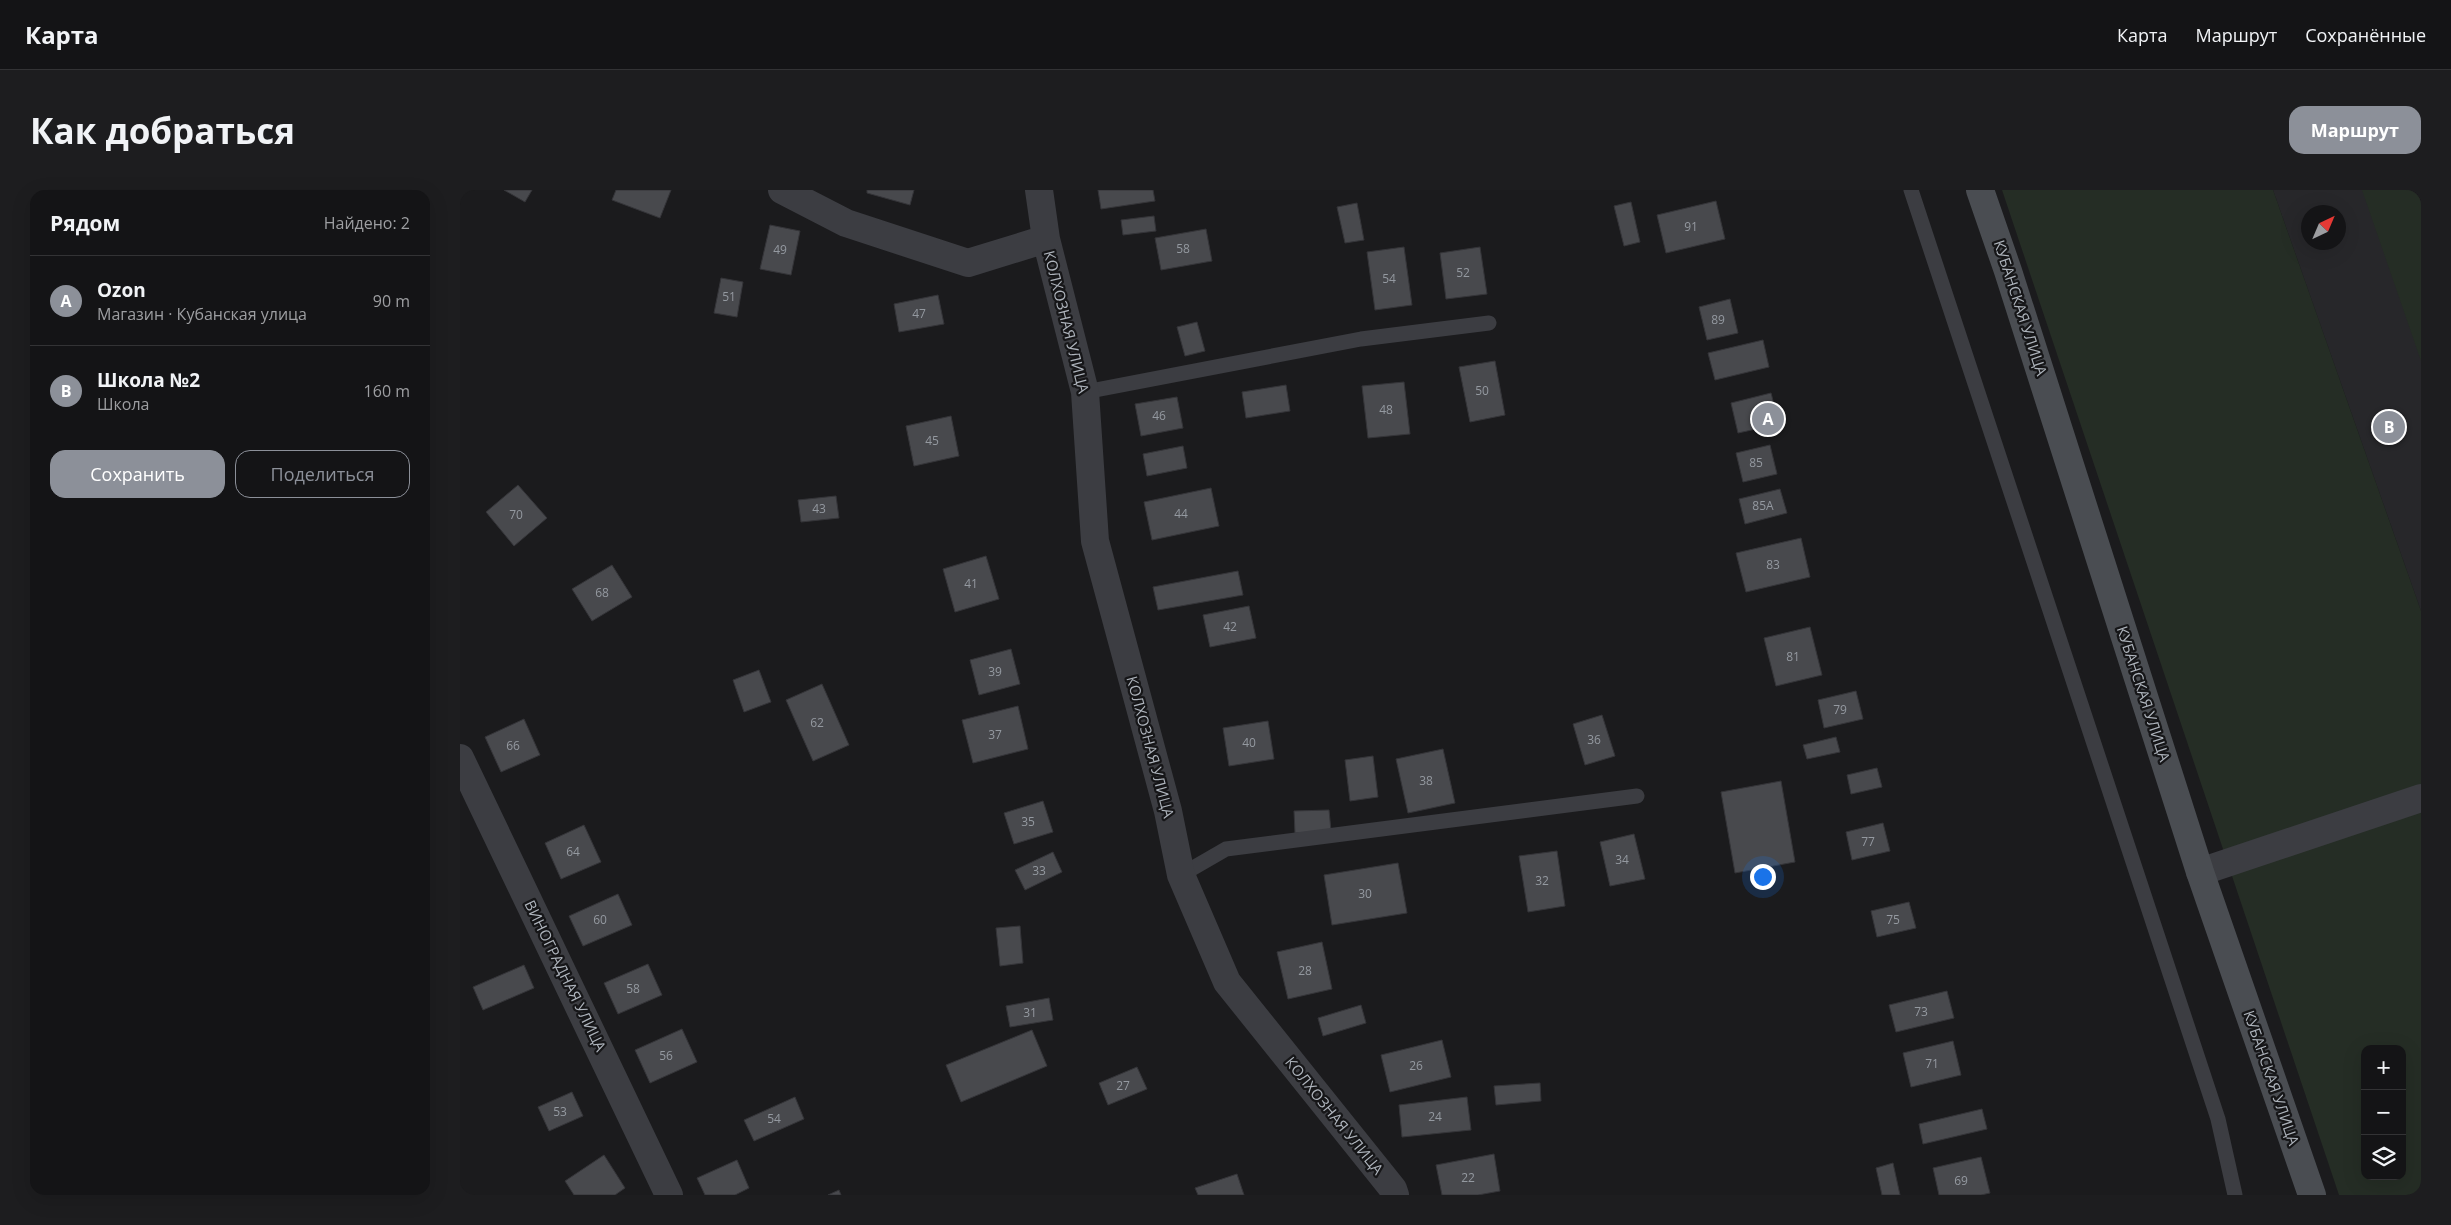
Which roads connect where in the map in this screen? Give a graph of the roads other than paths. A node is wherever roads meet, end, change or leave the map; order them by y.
1 (782, 190) edge
2 (1039, 190) edge
3 (1911, 190) edge
4 (1980, 190) edge
5 (1046, 239) junction
6 (1489, 323) dead end
7 (1085, 392) junction
8 (460, 758) edge
9 (1637, 796) dead end
10 (2421, 798) edge
11 (2200, 872) junction
12 (1181, 875) junction
13 (669, 1195) edge
14 (1395, 1195) edge
15 (2235, 1195) edge
16 (2312, 1195) edge

1 - 5 street, КОЛХОЗНАЯ УЛИЦА
2 - 5 street, КОЛХОЗНАЯ УЛИЦА
3 - 15 lane
4 - 11 main road, КУБАНСКАЯ УЛИЦА
5 - 7 street, КОЛХОЗНАЯ УЛИЦА
6 - 7 lane
7 - 12 street, КОЛХОЗНАЯ УЛИЦА
8 - 13 street, ВИНОГРАДНАЯ УЛИЦА
9 - 12 lane
10 - 11 street
11 - 16 main road, КУБАНСКАЯ УЛИЦА
12 - 14 street, КОЛХОЗНАЯ УЛИЦА

